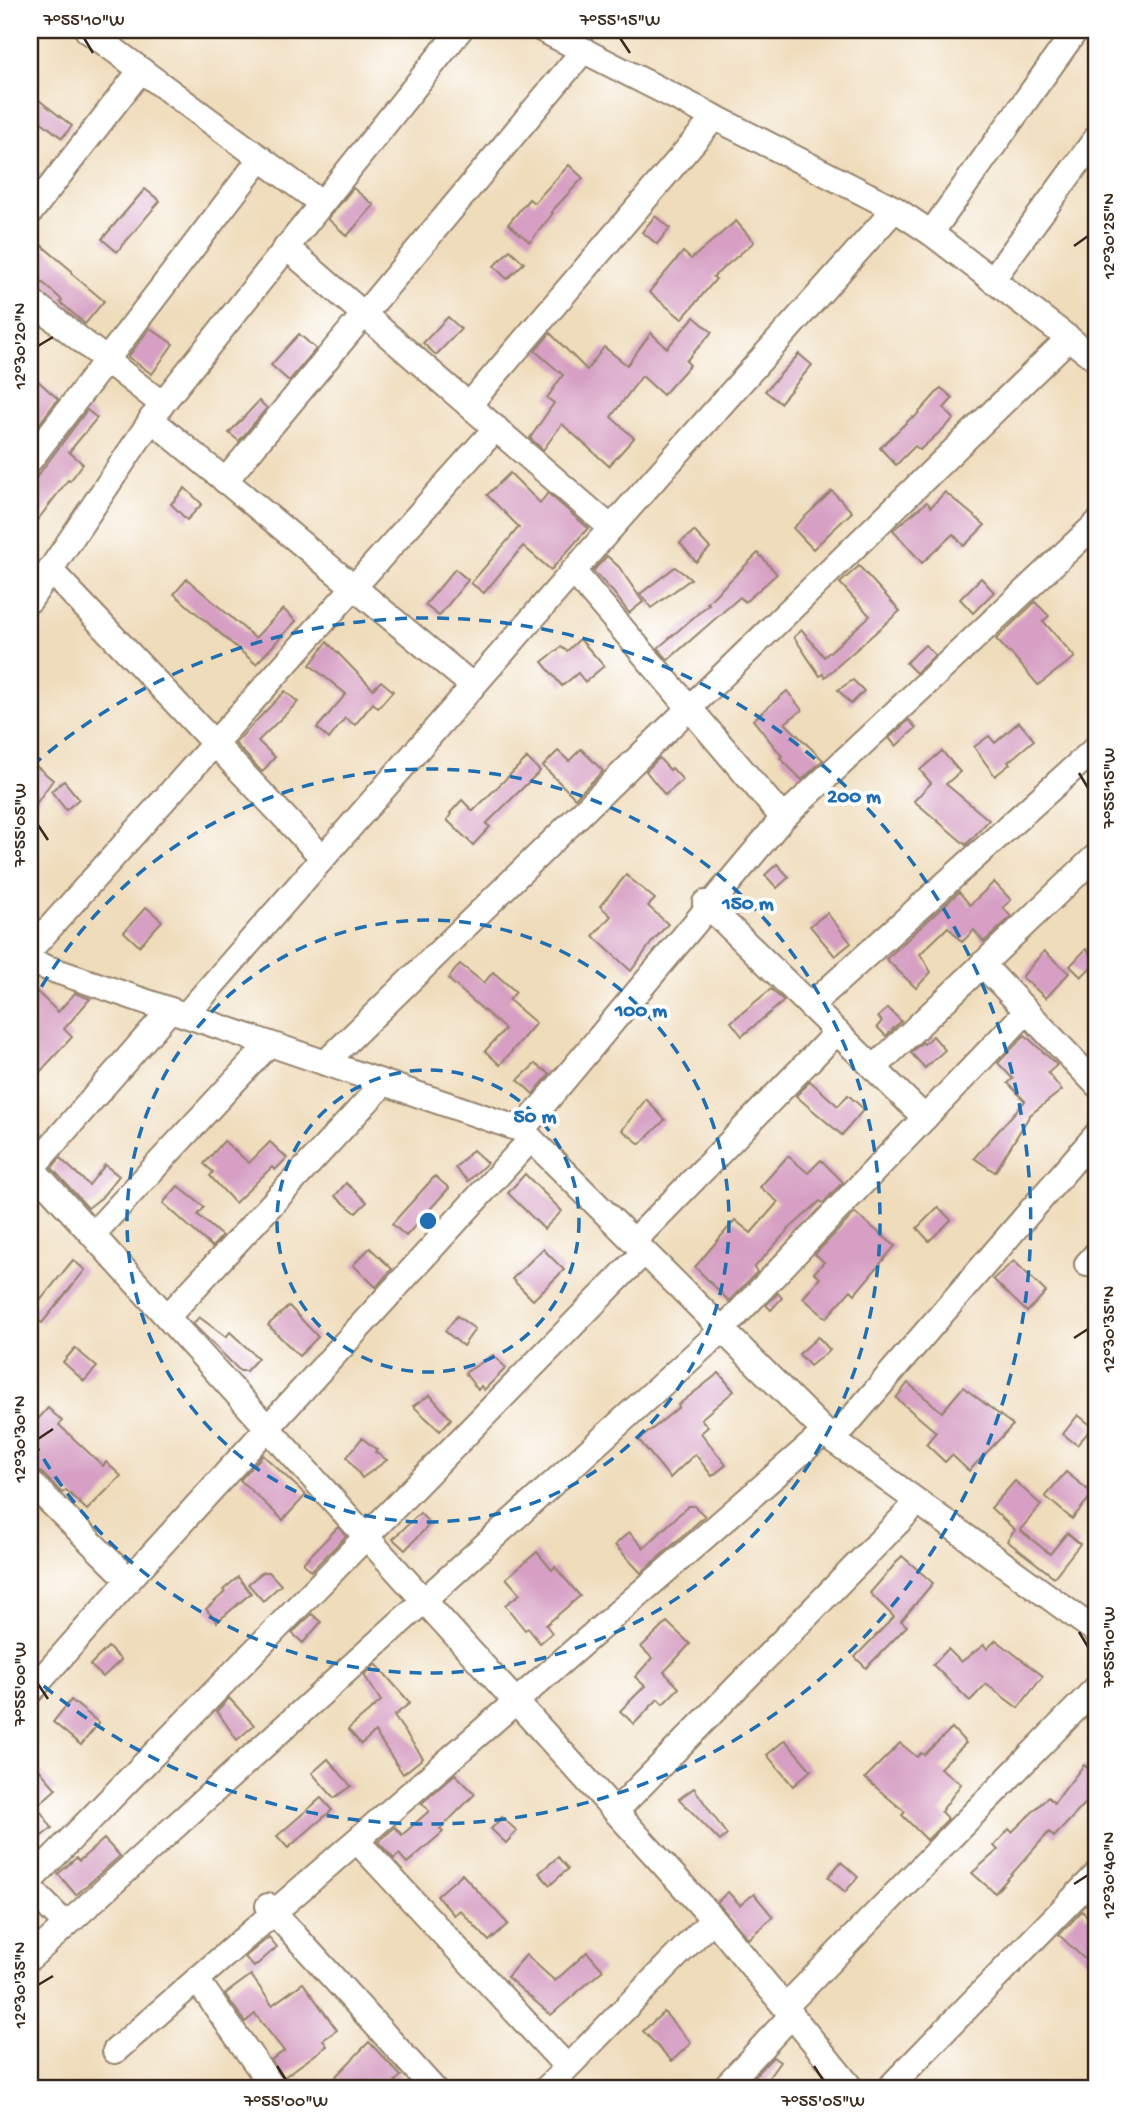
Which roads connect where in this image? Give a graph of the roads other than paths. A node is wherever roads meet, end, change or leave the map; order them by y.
1 (87, 30) edge
2 (460, 30) edge
3 (543, 30) edge
4 (1076, 30) edge
5 (584, 50) junction
6 (141, 70) junction
7 (715, 117) junction
8 (1097, 137) edge
9 (261, 158) junction
10 (321, 203) junction
11 (895, 209) junction
12 (30, 214) edge
13 (931, 233) junction
14 (286, 247) junction
15 (992, 280) junction
16 (30, 300) edge
17 (363, 314) junction
18 (1069, 338) junction
19 (1095, 354) edge
20 (106, 360) junction
21 (469, 405) junction
22 (157, 411) junction
23 (496, 428) junction
24 (30, 460) edge
25 (225, 481) junction
26 (1097, 523) edge
27 (611, 528) junction
28 (50, 570) junction
29 (573, 571) junction
30 (354, 588) junction
31 (30, 600) edge
32 (472, 686) junction
33 (689, 707) junction
34 (215, 743) junction
35 (1097, 747) edge
36 (783, 818) junction
37 (1097, 855) edge
38 (323, 858) junction
39 (707, 905) junction
40 (30, 950) edge
41 (30, 962) edge
42 (982, 964) junction
43 (810, 1006) junction
44 (1027, 1011) junction
45 (178, 1013) junction
46 (837, 1032) junction
47 (269, 1044) junction
48 (325, 1063) junction
49 (874, 1068) junction
50 (384, 1083) junction
51 (1097, 1085) edge
52 (925, 1118) junction
53 (1097, 1134) edge
54 (527, 1135) junction
55 (31, 1167) edge
56 (93, 1234) junction
57 (639, 1247) junction
58 (168, 1316) junction
59 (722, 1330) junction
60 (268, 1427) junction
61 (829, 1436) junction
62 (30, 1482) edge
63 (918, 1502) junction
64 (367, 1536) junction
65 (129, 1580) junction
66 (425, 1600) junction
67 (1097, 1632) edge
68 (1097, 1687) edge
69 (30, 1692) edge
70 (516, 1702) junction
71 (616, 1811) junction
72 (357, 1841) junction
73 (1097, 1874) edge
74 (30, 1881) edge
75 (30, 1888) edge
76 (271, 1909) junction
77 (713, 1919) junction
78 (66, 1925) junction
79 (30, 1958) edge
80 (197, 1980) junction
81 (788, 2011) junction
82 (115, 2052) dead end
83 (567, 2067) junction
84 (274, 2089) edge
85 (434, 2089) edge
86 (545, 2089) edge
87 (723, 2089) edge
88 (852, 2089) edge
89 (888, 2089) edge

1 - 6 street
2 - 10 street
3 - 5 street
4 - 13 street
5 - 7 street
5 - 17 street
6 - 9 street
6 - 12 street
7 - 11 street
7 - 21 street
8 - 15 street
9 - 10 street
9 - 20 street
10 - 14 street
11 - 13 street
11 - 27 street
13 - 15 street
14 - 17 street
14 - 22 street
15 - 18 street
16 - 20 street
17 - 21 street
17 - 25 street
18 - 19 street
18 - 33 street
20 - 22 street
20 - 24 street
21 - 23 street
22 - 25 street
22 - 28 street
23 - 27 street
23 - 30 street
25 - 30 street
26 - 36 street
27 - 29 street
28 - 31 street
28 - 34 street
29 - 32 street
29 - 33 street
30 - 32 street
30 - 34 street
32 - 38 street
33 - 36 street
33 - 48 street
34 - 38 street
34 - 40 street
35 - 43 street
36 - 39 street
37 - 42 street
38 - 45 street
39 - 43 street
39 - 54 street
41 - 45 street
42 - 44 street
42 - 49 street
43 - 46 street
44 - 51 street
44 - 52 street
45 - 47 street
45 - 55 street
46 - 49 street
46 - 57 street
47 - 48 street
47 - 56 street
48 - 50 street
49 - 52 street
50 - 54 street
50 - 58 street
52 - 59 street
53 - 61 street
54 - 57 street
54 - 60 street
55 - 56 street
56 - 58 street
57 - 59 street
57 - 64 street
58 - 60 street
59 - 61 street
59 - 66 street
60 - 64 street
60 - 65 street
61 - 63 street
61 - 70 street
62 - 65 street
63 - 67 street
63 - 71 street
64 - 66 street
64 - 74 street
65 - 69 street
66 - 70 street
66 - 78 street
68 - 81 street
70 - 71 street
70 - 72 street
71 - 77 street
72 - 76 street
72 - 83 street
73 - 89 street
75 - 78 street
76 - 80 street
76 - 85 street
77 - 81 street
77 - 83 street
78 - 79 street
80 - 82 street
80 - 84 street
81 - 87 street
81 - 88 street
83 - 86 street

